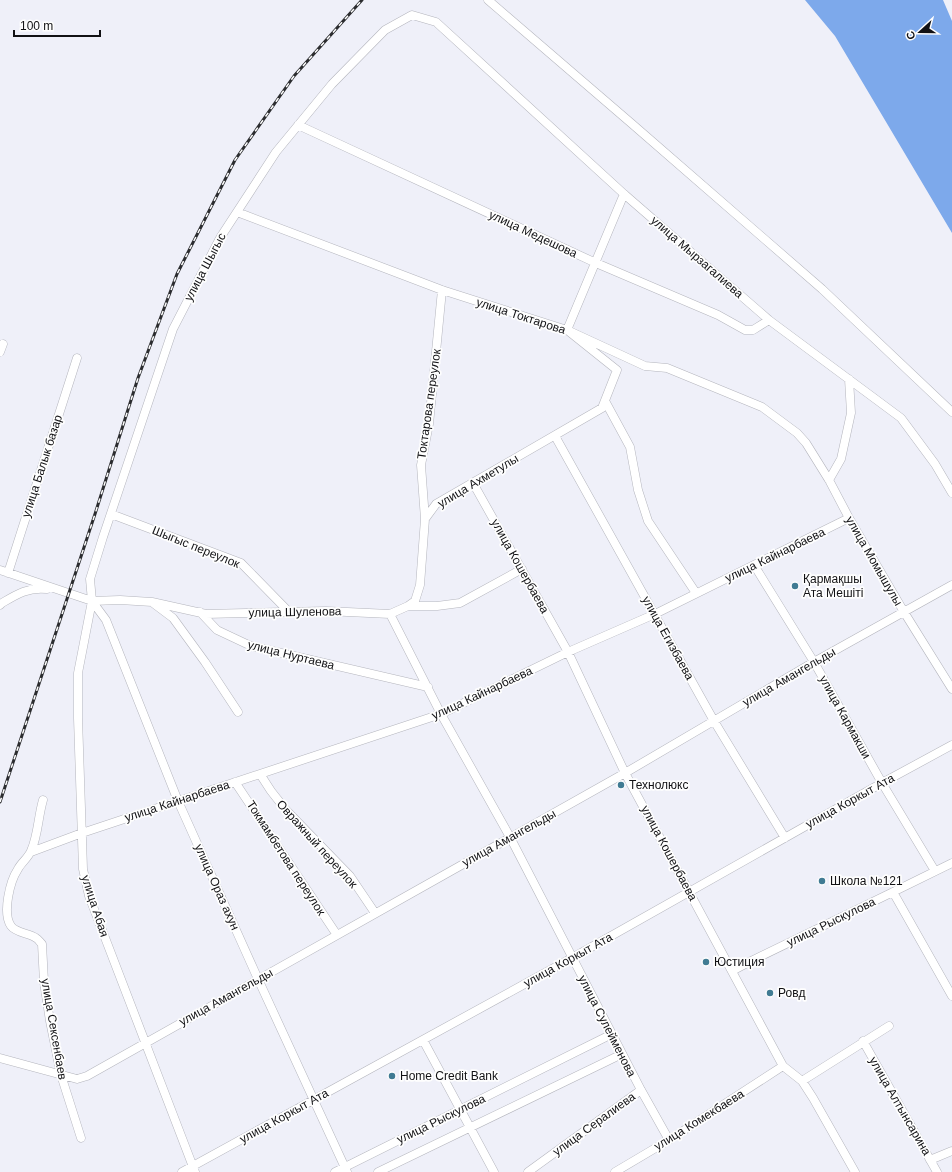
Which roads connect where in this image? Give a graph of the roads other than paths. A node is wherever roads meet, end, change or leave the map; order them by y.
1 (488, 0) edge
2 (436, 22) joint
3 (298, 126) junction
4 (624, 194) junction
5 (237, 212) junction
6 (596, 263) junction
7 (442, 290) junction
8 (769, 320) junction
9 (567, 330) junction
10 (3, 344) dead end
11 (0, 352) edge
12 (77, 358) dead end
13 (849, 380) junction
14 (605, 401) junction
15 (952, 412) edge
16 (797, 433) joint
17 (555, 436) junction
18 (829, 480) junction
19 (473, 483) junction
20 (952, 493) edge
21 (111, 514) junction
22 (849, 518) junction
23 (425, 519) junction
24 (754, 564) junction
25 (522, 569) junction
26 (4, 572) edge
27 (952, 585) edge
28 (58, 590) junction
29 (696, 593) junction
30 (92, 601) junction
31 (152, 602) junction
32 (0, 605) edge
33 (408, 606) junction
34 (200, 612) junction
35 (289, 612) junction
36 (904, 612) junction
37 (390, 614) junction
38 (654, 614) junction
39 (568, 652) junction
40 (814, 662) junction
41 (428, 687) junction
42 (952, 689) edge
43 (238, 712) dead end
44 (441, 714) junction
45 (714, 721) junction
46 (952, 745) edge
47 (626, 773) junction
48 (260, 774) junction
49 (235, 782) junction
50 (882, 783) junction
51 (43, 800) dead end
52 (178, 801) junction
53 (82, 833) junction
54 (510, 837) junction
55 (785, 838) junction
56 (30, 852) junction
57 (952, 863) edge
58 (935, 871) junction
59 (690, 892) junction
60 (893, 892) junction
61 (375, 914) junction
62 (336, 935) junction
63 (572, 958) junction
64 (732, 971) junction
65 (258, 979) junction
66 (949, 985) edge
67 (952, 996) edge
68 (888, 1026) dead end
69 (612, 1034) junction
70 (423, 1040) junction
71 (863, 1041) junction
72 (145, 1043) junction
73 (622, 1054) junction
74 (0, 1058) edge
75 (783, 1066) junction
76 (61, 1075) junction
77 (802, 1081) junction
78 (641, 1090) junction
79 (314, 1100) junction
80 (460, 1109) junction
81 (470, 1128) junction
82 (81, 1138) dead end
83 (669, 1140) junction
84 (952, 1151) edge
85 (930, 1160) junction
86 (194, 1169) edge
87 (346, 1169) edge
88 (182, 1172) edge
89 (335, 1172) edge
90 (378, 1172) edge
91 (494, 1172) edge
92 (528, 1172) edge
93 (615, 1172) edge
94 (855, 1172) edge
95 (937, 1172) edge

1 - 15 street
2 - 3 street, улица Шыгыс
2 - 4 street, улица Мырзагалиева
3 - 5 street, улица Шыгыс
3 - 6 street, улица Медешова
4 - 6 street
4 - 8 street, улица Мырзагалиева
5 - 7 street, улица Токтарова
5 - 21 street, улица Шыгыс
6 - 8 street, улица Медешова
6 - 9 street
7 - 9 street, улица Токтарова
7 - 23 street, Токтарова переулок
8 - 13 street, улица Мырзагалиева
9 - 14 street, улица Ахметулы
9 - 16 street, улица Токтарова
10 - 11 street
12 - 26 street, улица Балык базар
13 - 18 street
13 - 20 street, улица Мырзагалиева
14 - 17 street, улица Ахметулы
14 - 29 street
16 - 18 street, улица Момышулы
17 - 19 street, улица Ахметулы
17 - 38 street, улица Егизбаева
18 - 22 street, улица Момышулы
19 - 23 street, улица Ахметулы
19 - 25 street, улица Кошербаева
21 - 30 street, улица Шыгыс
21 - 35 street, Шыгыс переулок
22 - 24 street, улица Кайнарбаева
22 - 36 street, улица Момышулы
23 - 33 street
24 - 29 street, улица Кайнарбаева
24 - 40 street, улица Кармакши
25 - 33 street
25 - 39 street, улица Кошербаева
26 - 28 street
27 - 36 street, улица Амангельды
28 - 30 street
28 - 32 street
29 - 38 street, улица Кайнарбаева
30 - 31 street
30 - 52 street, улица Ораз ахун
30 - 53 street, улица Абая
31 - 34 street
31 - 43 street
33 - 37 street
34 - 35 street, улица Шуленова
34 - 41 street, улица Нуртаева
35 - 37 street, улица Шуленова
36 - 40 street, улица Амангельды
36 - 42 street, улица Момышулы
37 - 41 street, улица Сулейменова
38 - 39 street, улица Кайнарбаева
38 - 45 street, улица Егизбаева
39 - 44 street, улица Кайнарбаева
39 - 47 street, улица Кошербаева
40 - 45 street, улица Амангельды
40 - 50 street, улица Кармакши
41 - 44 street, улица Сулейменова
44 - 48 street, улица Кайнарбаева
44 - 54 street, улица Сулейменова
45 - 47 street, улица Амангельды
45 - 55 street, улица Егизбаева
46 - 50 street, улица Коркыт Ата
47 - 54 street, улица Амангельды
47 - 59 street, улица Кошербаева
48 - 49 street, улица Кайнарбаева
48 - 61 street, Овражный переулок
49 - 52 street, улица Кайнарбаева
49 - 62 street, Токмамбетова переулок
50 - 55 street, улица Коркыт Ата
50 - 58 street, улица Кармакши
51 - 56 street, улица Сексенбаев
52 - 53 street, улица Кайнарбаева
52 - 65 street, улица Ораз ахун
53 - 56 street, улица Кайнарбаева
53 - 72 street, улица Абая
54 - 61 street, улица Амангельды
54 - 63 street, улица Сулейменова
55 - 59 street, улица Коркыт Ата
56 - 76 street, улица Сексенбаев
57 - 58 street, улица Рыскулова
58 - 60 street, улица Рыскулова
59 - 63 street, улица Коркыт Ата
59 - 64 street, улица Кошербаева
60 - 64 street, улица Рыскулова
60 - 66 street
61 - 62 street, улица Амангельды
62 - 65 street, улица Амангельды
63 - 69 street, улица Сулейменова
63 - 70 street, улица Коркыт Ата
64 - 75 street, улица Кошербаева
65 - 72 street, улица Амангельды
65 - 79 street, улица Ораз ахун
66 - 67 street
68 - 71 street
69 - 73 street, улица Сулейменова
69 - 80 street, улица Рыскулова
70 - 79 street, улица Коркыт Ата
70 - 80 street
71 - 77 street
71 - 85 street, улица Алтынсарина
72 - 76 street, улица Амангельды
72 - 86 street, улица Абая
73 - 78 street, улица Сулейменова
73 - 81 street
74 - 76 street, улица Амангельды
75 - 77 street, улица Кошербаева
75 - 83 street, улица Комекбаева
76 - 82 street, улица Сексенбаев
77 - 94 street, улица Кошербаева
78 - 83 street, улица Сулейменова
78 - 92 street, улица Сералиева
79 - 86 street, улица Коркыт Ата
79 - 87 street, улица Ораз ахун
80 - 81 street
80 - 87 street, улица Рыскулова
81 - 90 street
81 - 91 street
83 - 93 street, улица Комекбаева
84 - 85 street
85 - 95 street, улица Алтынсарина
86 - 88 street, улица Коркыт Ата
87 - 89 street, улица Рыскулова

